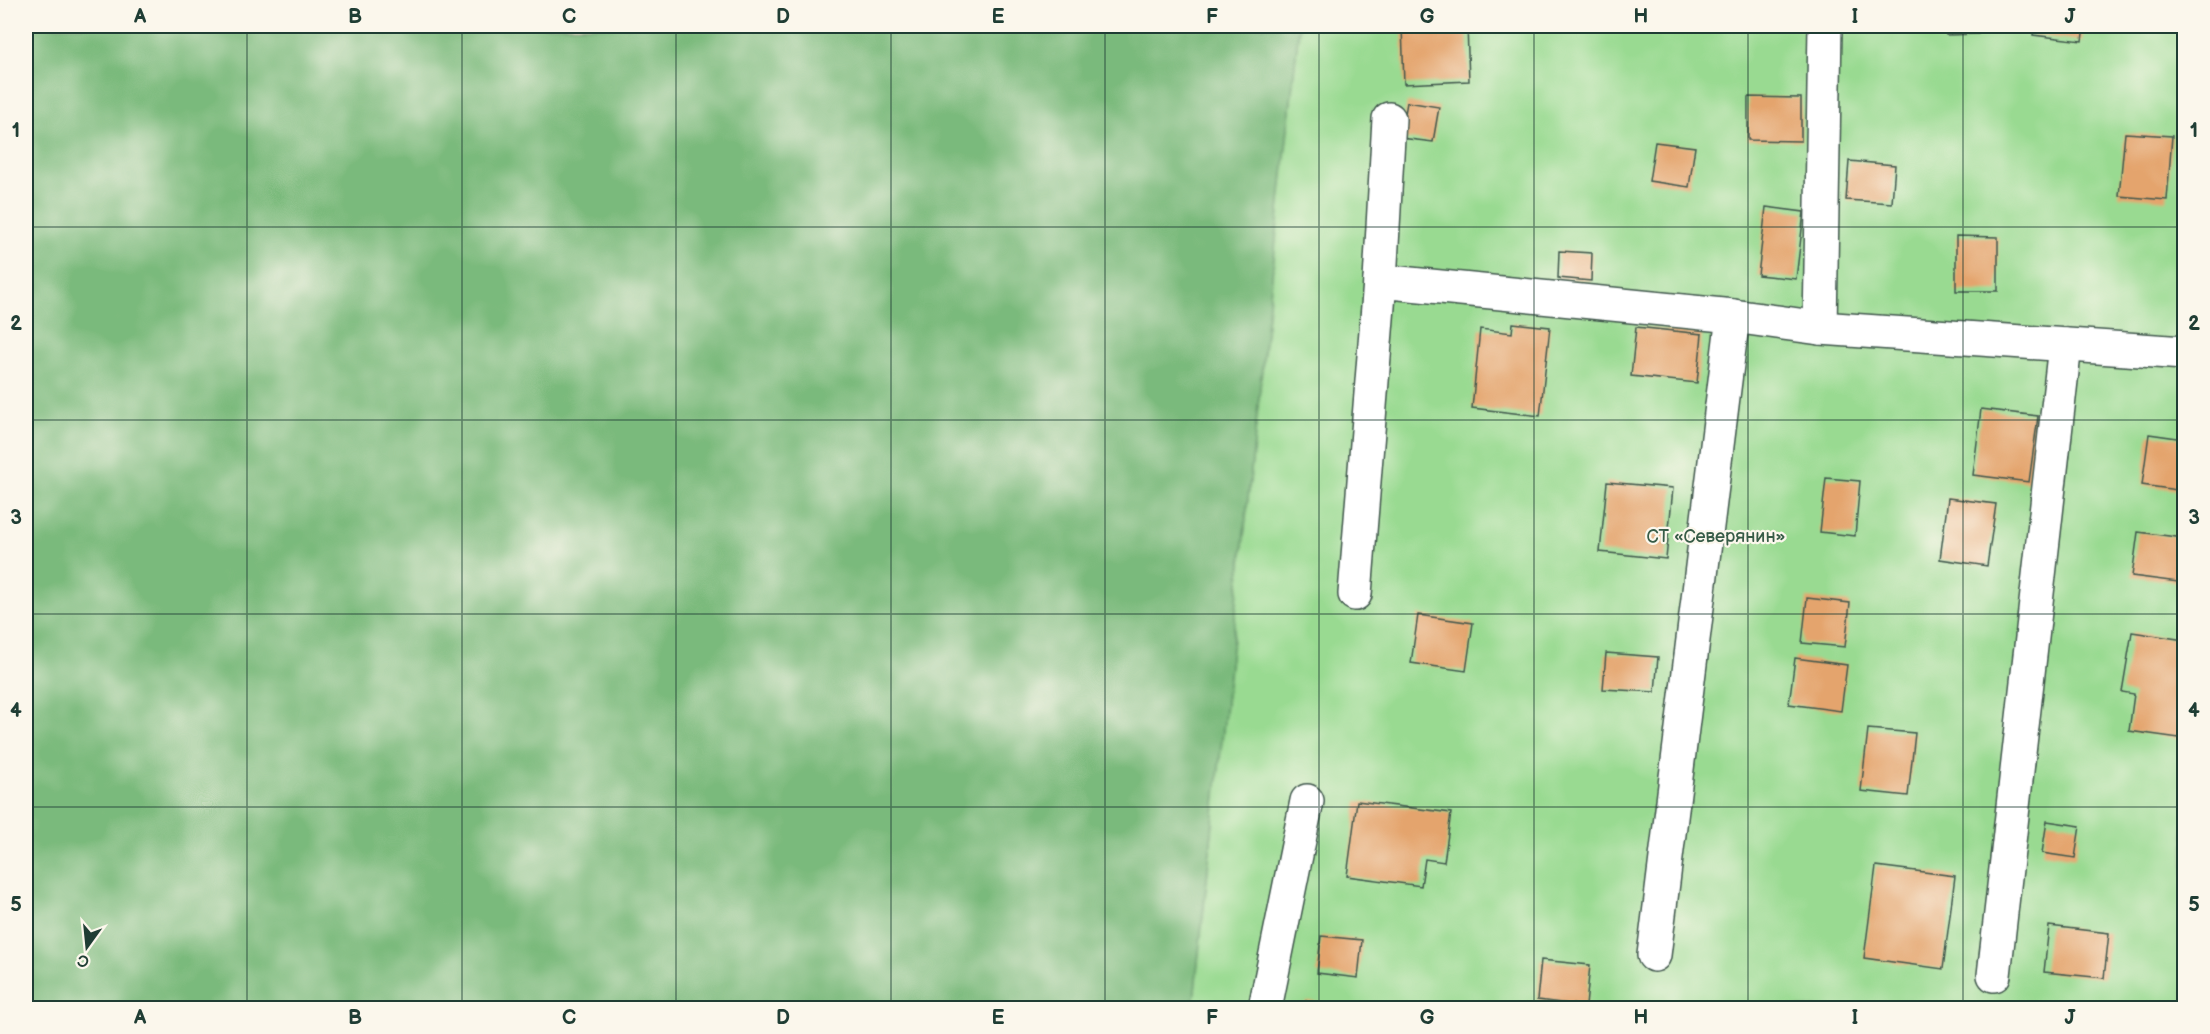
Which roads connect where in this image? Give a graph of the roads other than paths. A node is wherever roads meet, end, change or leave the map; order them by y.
1 (1825, 26) edge
2 (1389, 118) dead end
3 (1380, 281) junction
4 (1733, 316) junction
5 (1820, 328) junction
6 (2065, 345) junction
7 (2184, 353) edge
8 (1355, 594) dead end
9 (1307, 801) dead end
10 (1654, 956) dead end
11 (1994, 975) dead end
12 (1265, 1008) edge

1 - 5 lane
2 - 3 lane
3 - 4 lane
3 - 8 lane
4 - 5 lane
4 - 10 lane
5 - 6 lane
6 - 7 lane
6 - 11 lane
9 - 12 lane

